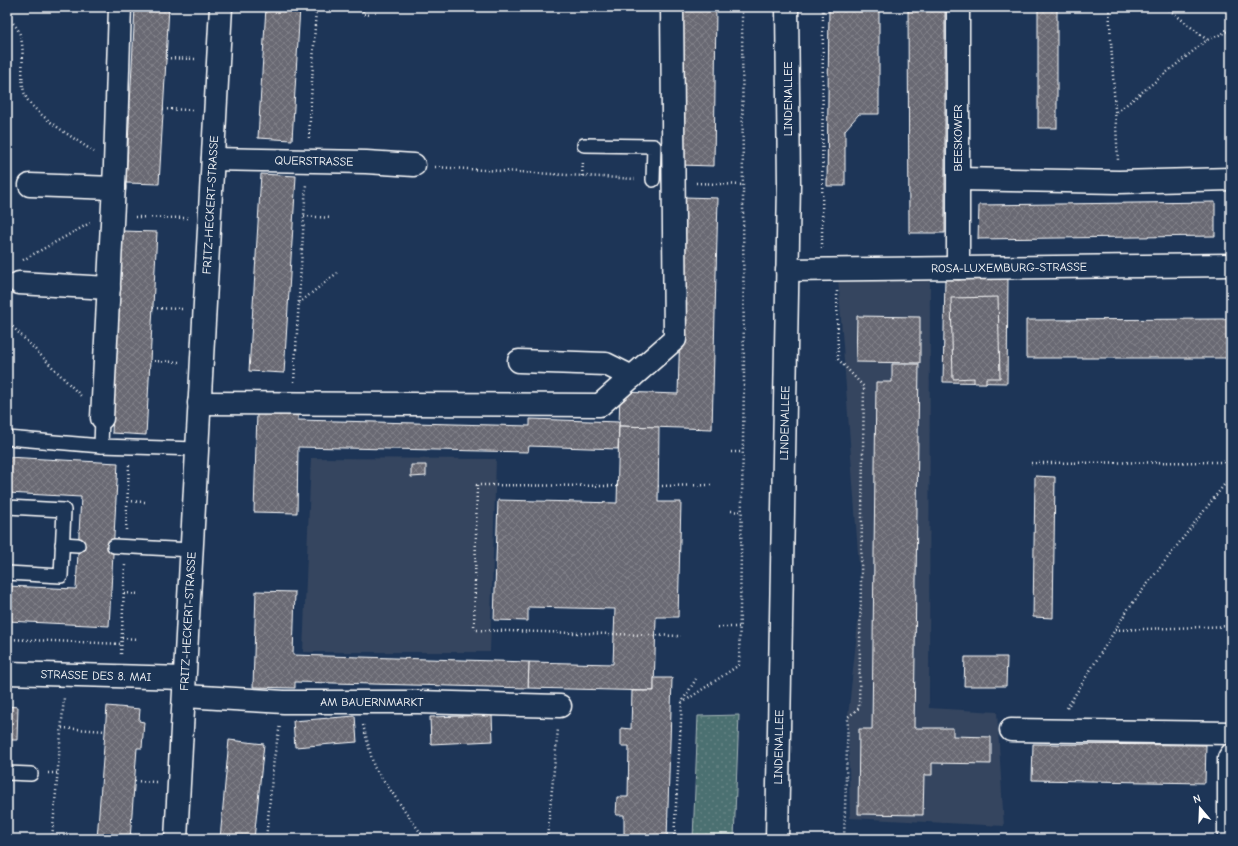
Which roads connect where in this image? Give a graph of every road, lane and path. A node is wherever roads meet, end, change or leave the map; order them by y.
1 (120, 7) edge
2 (221, 7) edge
3 (316, 7) edge
4 (363, 7) edge
5 (672, 7) edge
6 (742, 7) edge
7 (787, 7) edge
8 (823, 7) edge
9 (958, 7) edge
10 (1109, 7) edge
11 (1166, 7) edge
12 (371, 15) dead end
13 (7, 18) edge
14 (1231, 30) edge
15 (1208, 40) junction
16 (166, 58) dead end
17 (218, 60) junction
18 (163, 109) dead end
19 (215, 112) junction
20 (1116, 113) junction
21 (584, 145) dead end
22 (213, 159) junction
23 (308, 162) junction
24 (115, 165) junction
25 (414, 165) joint
26 (1231, 179) edge
27 (959, 180) junction
28 (663, 181) junction
29 (1119, 182) junction
30 (30, 185) dead end
31 (743, 185) junction
32 (114, 188) junction
33 (304, 216) junction
34 (113, 217) junction
35 (331, 218) dead end
36 (209, 219) junction
37 (22, 261) dead end
38 (1231, 265) edge
39 (958, 268) junction
40 (822, 269) junction
41 (787, 270) junction
42 (337, 273) dead end
43 (20, 283) dead end
44 (109, 288) junction
45 (299, 304) junction
46 (153, 308) dead end
47 (204, 310) junction
48 (7, 321) edge
49 (150, 361) dead end
50 (519, 361) dead end
51 (201, 363) junction
52 (632, 377) junction
53 (199, 403) junction
54 (293, 404) junction
55 (102, 418) junction
56 (7, 438) edge
57 (101, 446) junction
58 (197, 449) junction
59 (731, 452) dead end
60 (742, 452) junction
61 (1231, 462) edge
62 (1031, 463) dead end
63 (1231, 476) edge
64 (712, 485) dead end
65 (617, 486) dead end
66 (658, 486) dead end
67 (128, 502) dead end
68 (145, 502) dead end
69 (7, 507) edge
70 (731, 511) dead end
71 (741, 512) junction
72 (62, 544) junction
73 (78, 545) dead end
74 (114, 546) dead end
75 (192, 550) junction
76 (7, 573) edge
77 (124, 593) dead end
78 (140, 594) dead end
79 (1231, 626) edge
80 (718, 627) dead end
81 (740, 627) junction
82 (1114, 630) junction
83 (681, 636) dead end
84 (122, 638) dead end
85 (7, 639) edge
86 (138, 639) dead end
87 (122, 644) dead end
88 (7, 673) edge
89 (67, 675) junction
90 (696, 679) dead end
91 (184, 687) junction
92 (284, 702) junction
93 (364, 702) junction
94 (682, 702) junction
95 (560, 706) joint
96 (62, 728) junction
97 (1011, 730) dead end
98 (1053, 730) junction
99 (105, 731) dead end
100 (1231, 733) edge
101 (1231, 754) edge
102 (7, 773) edge
103 (31, 774) dead end
104 (52, 839) edge
105 (176, 839) edge
106 (266, 839) edge
107 (425, 839) edge
108 (547, 839) edge
109 (674, 839) edge
110 (776, 839) edge
111 (844, 839) edge
112 (1229, 839) edge

1 - 24 street
2 - 17 street, FRITZ-HECKERT-STRASSE
3 - 23 path
4 - 12 path
5 - 28 street
6 - 31 path
7 - 41 street, LINDENALLEE
8 - 40 path
9 - 27 street, BEESKOWER
10 - 20 path
11 - 15 path
13 - 24 path
14 - 15 path
15 - 20 path
16 - 17 path
17 - 19 street, FRITZ-HECKERT-STRASSE
18 - 19 path
19 - 22 street, FRITZ-HECKERT-STRASSE
20 - 29 path
21 - 28 lane
22 - 23 street, QUERSTRASSE
22 - 36 street, FRITZ-HECKERT-STRASSE
23 - 25 street, QUERSTRASSE
23 - 33 path
24 - 32 street
25 - 28 path
26 - 29 street
27 - 29 street
27 - 39 street, BEESKOWER
28 - 31 path
28 - 52 street
30 - 32 street
31 - 60 path
32 - 34 street
33 - 35 path
33 - 45 path
34 - 36 path
34 - 37 path
34 - 44 street
36 - 47 street, FRITZ-HECKERT-STRASSE
38 - 39 street, ROSA-LUXEMBURG-STRASSE
39 - 40 street, ROSA-LUXEMBURG-STRASSE
40 - 41 street, ROSA-LUXEMBURG-STRASSE
40 - 111 path
41 - 110 street, LINDENALLEE
42 - 45 path
43 - 44 street
44 - 55 street
45 - 54 path
46 - 47 path
47 - 51 street, FRITZ-HECKERT-STRASSE
48 - 55 path
49 - 51 path
50 - 52 street
51 - 53 street, FRITZ-HECKERT-STRASSE
52 - 54 street
53 - 54 street
53 - 58 street, FRITZ-HECKERT-STRASSE
55 - 57 lane
56 - 57 lane
57 - 58 lane
58 - 75 street, FRITZ-HECKERT-STRASSE
59 - 60 path
60 - 71 path
61 - 62 path
63 - 82 path
64 - 66 path
65 - 83 path
67 - 68 path
69 - 72 lane
70 - 71 path
71 - 81 path
72 - 73 lane
72 - 76 lane
74 - 75 lane
75 - 91 street, FRITZ-HECKERT-STRASSE
77 - 78 path
79 - 82 path
80 - 81 path
81 - 94 path
82 - 98 path
84 - 86 path
85 - 87 path
88 - 89 street, STRASSE DES 8. MAI
89 - 91 street, STRASSE DES 8. MAI
89 - 96 path
90 - 94 path
91 - 92 street, AM BAUERNMARKT
91 - 105 street, FRITZ-HECKERT-STRASSE
92 - 93 street, AM BAUERNMARKT
92 - 106 path
93 - 95 street, AM BAUERNMARKT
93 - 107 path
94 - 109 path
95 - 108 path
96 - 99 path
96 - 104 path
97 - 98 street
98 - 100 street
101 - 112 street
102 - 103 lane

